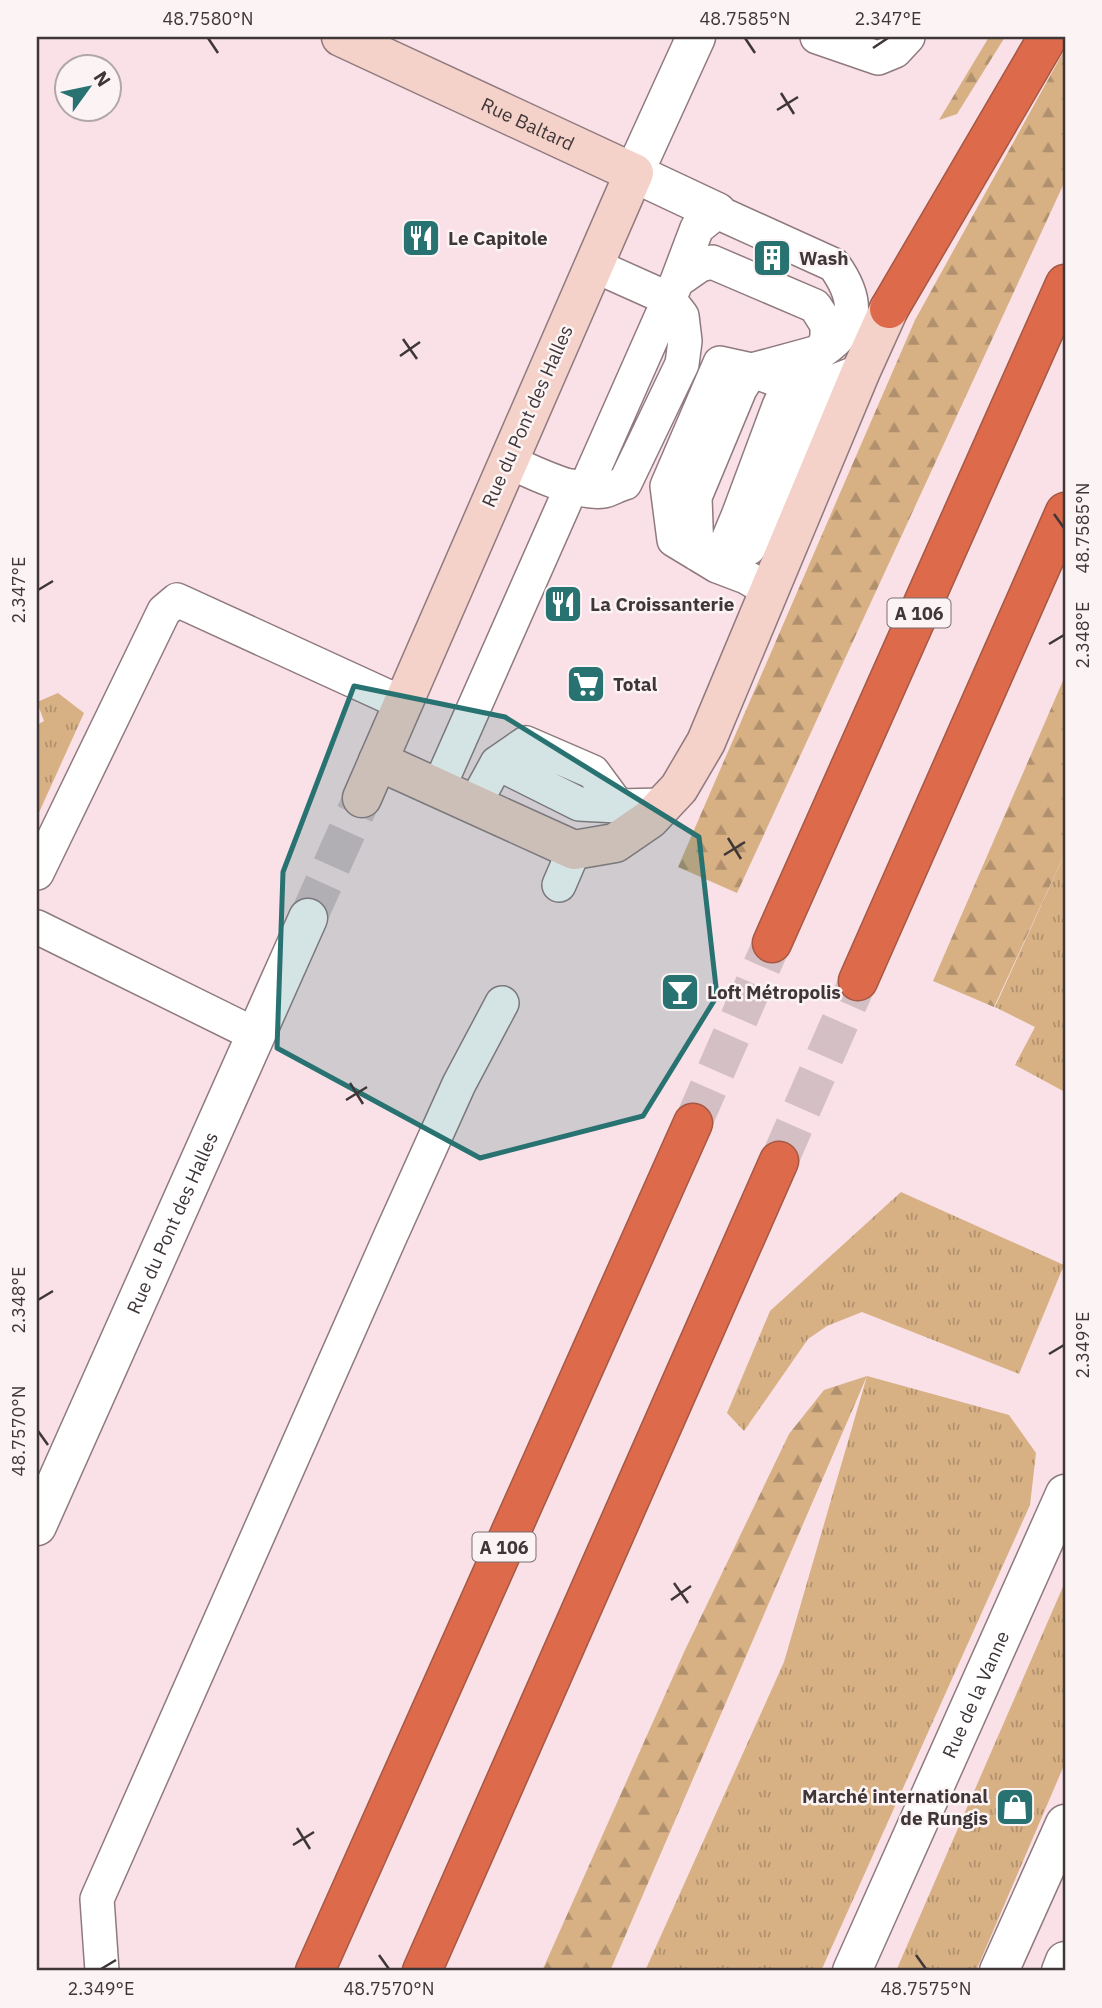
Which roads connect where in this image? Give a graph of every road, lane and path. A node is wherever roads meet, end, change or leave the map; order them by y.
1 (341, 37) edge
2 (696, 37) edge
3 (817, 37) edge
4 (908, 37) edge
5 (1048, 37) edge
6 (634, 173) junction
7 (717, 212) junction
8 (593, 265) junction
9 (1065, 284) edge
10 (673, 290) junction
11 (889, 309) joint
12 (822, 351) junction
13 (752, 370) junction
14 (844, 378) junction
15 (789, 385) junction
16 (508, 461) junction
17 (579, 488) junction
18 (1065, 512) edge
19 (730, 571) junction
20 (402, 702) junction
21 (378, 761) junction
22 (438, 789) junction
23 (362, 797) tunnel mouth
24 (474, 805) junction
25 (663, 806) junction
26 (37, 873) edge
27 (308, 918) tunnel mouth
28 (37, 927) edge
29 (772, 943) tunnel mouth
30 (858, 981) tunnel mouth
31 (502, 1003) dead end
32 (256, 1035) junction
33 (694, 1123) tunnel mouth
34 (779, 1161) tunnel mouth
35 (46, 1480) edge
36 (1065, 1494) edge
37 (37, 1526) edge
38 (1065, 1824) edge
39 (1065, 1961) edge
40 (102, 1971) edge
41 (315, 1971) edge
42 (422, 1971) edge
43 (852, 1971) edge
44 (999, 1971) edge
45 (1060, 1971) edge

1 - 6 street, Rue Baltard
2 - 6 street, Rue du Pont des Halles
3 - 4 lane
5 - 11 highway
6 - 7 street, Rue Baltard
6 - 8 street, Rue du Pont des Halles
7 - 10 lane
7 - 12 lane
8 - 10 lane
8 - 16 street, Rue du Pont des Halles
9 - 29 highway, A 106
10 - 12 lane
10 - 17 lane
11 - 14 street
12 - 13 lane
13 - 15 lane
13 - 19 lane
14 - 15 lane
14 - 19 street
15 - 19 lane
16 - 17 lane
16 - 20 street, Rue du Pont des Halles
17 - 22 lane
18 - 30 highway
19 - 25 street
20 - 21 street, Rue du Pont des Halles
20 - 26 lane
21 - 22 street
21 - 23 street, Rue du Pont des Halles
22 - 24 street
24 - 25 lane
24 - 25 street
27 - 32 street, Rue du Pont des Halles
28 - 32 lane
31 - 40 lane
32 - 35 street, Rue du Pont des Halles
33 - 41 highway, A 106
34 - 42 highway
35 - 37 street, Rue du Pont des Halles
36 - 43 street, Rue de la Vanne
38 - 44 street
39 - 45 street

